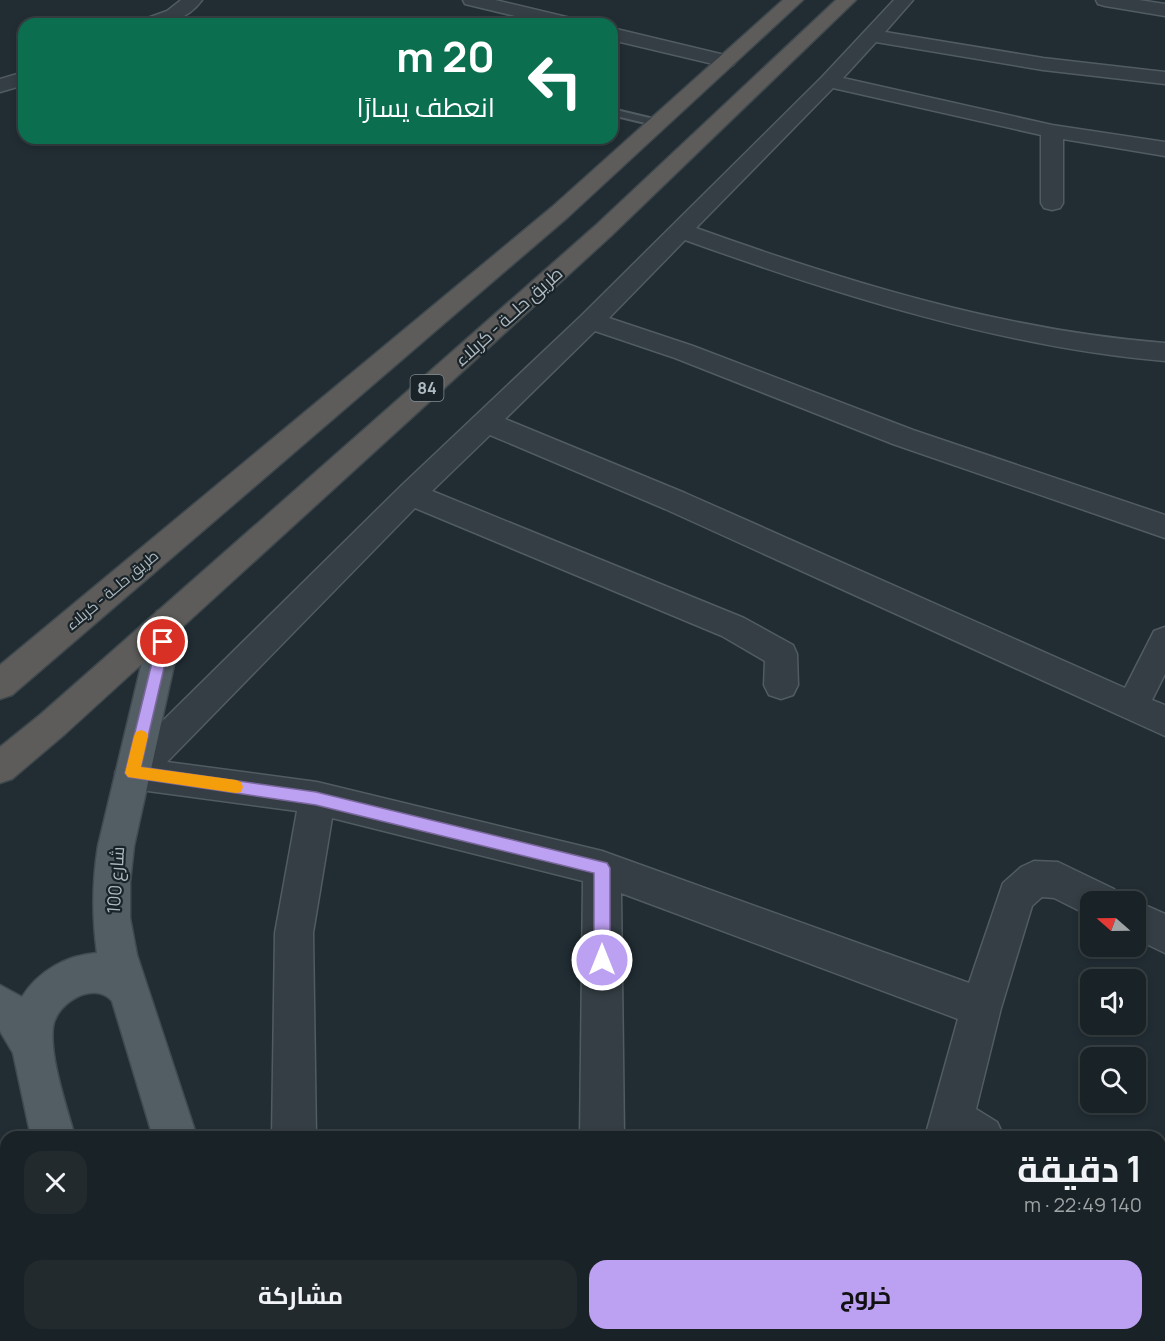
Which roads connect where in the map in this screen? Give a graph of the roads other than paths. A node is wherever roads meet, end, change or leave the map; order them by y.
1 (193, 0) edge
2 (472, 0) edge
3 (847, 0) edge
4 (904, 0) edge
5 (1105, 0) edge
6 (788, 1) edge
7 (1165, 10) edge
8 (166, 18) edge
9 (547, 18) edge
10 (618, 35) edge
11 (871, 35) junction
12 (726, 61) junction
13 (1165, 78) edge
14 (18, 80) edge
15 (829, 81) junction
16 (0, 86) edge
17 (618, 113) edge
18 (658, 123) junction
19 (1052, 131) junction
20 (1165, 149) edge
21 (1052, 203) dead end
22 (679, 231) junction
23 (591, 321) junction
24 (1165, 352) edge
25 (485, 422) junction
26 (411, 494) junction
27 (1165, 527) edge
28 (168, 620) junction
29 (1165, 640) edge
30 (0, 685) edge
31 (781, 685) dead end
32 (1132, 707) junction
33 (1165, 721) edge
34 (0, 768) edge
35 (133, 773) junction
36 (316, 798) junction
37 (602, 868) junction
38 (1080, 891) edge
39 (1146, 924) edge
40 (1165, 933) edge
41 (129, 990) junction
42 (0, 1005) edge
43 (981, 1008) junction
44 (32, 1047) junction
45 (52, 1131) edge
46 (173, 1131) edge
47 (294, 1131) edge
48 (603, 1131) edge
49 (961, 1131) edge

1 - 8 street
2 - 9 street
3 - 28 highway, طريق حلــة - كربلاء / 84
4 - 11 street
5 - 7 street
6 - 12 highway, طريق حلــة - كربلاء
10 - 12 street
11 - 13 street
11 - 15 street
12 - 18 highway, طريق حلــة - كربلاء
14 - 16 street
15 - 19 street
15 - 22 street
17 - 18 lane
18 - 30 highway, طريق حلــة - كربلاء
19 - 20 street
19 - 21 street
22 - 23 street
22 - 24 street
23 - 25 street
23 - 27 street
25 - 26 street
25 - 32 street
26 - 31 street
26 - 35 street
28 - 34 highway, طريق حلــة - كربلاء / 84
28 - 35 main road, شارع 100
29 - 32 street
32 - 33 street
35 - 36 street
35 - 41 main road, شارع 100
36 - 37 street
36 - 47 street
37 - 43 street
37 - 48 street
38 - 43 street
39 - 40 street
41 - 44 main road
41 - 46 main road, شارع 100
42 - 44 main road
43 - 49 street
44 - 45 main road

